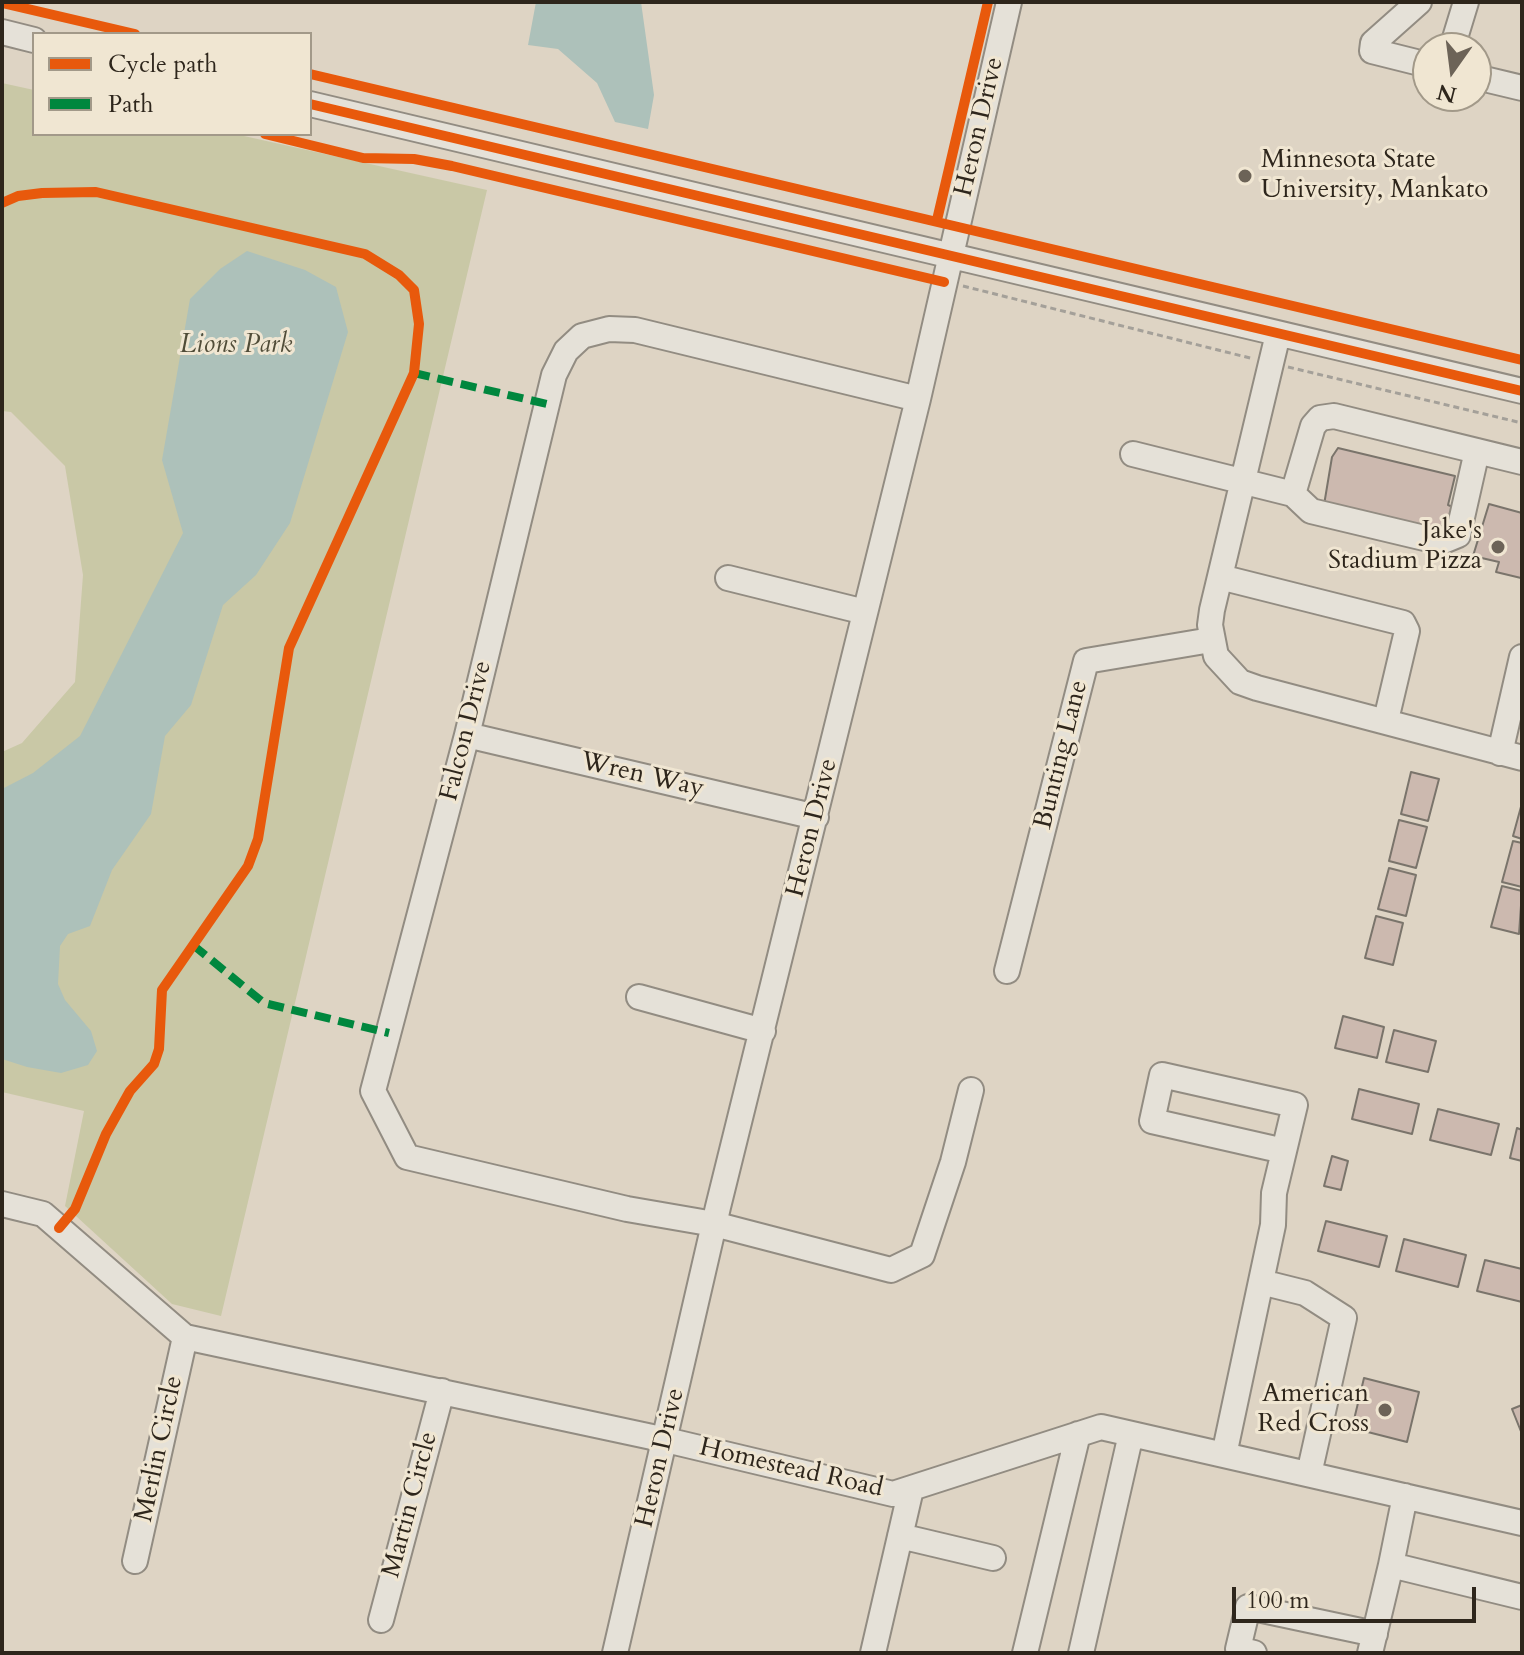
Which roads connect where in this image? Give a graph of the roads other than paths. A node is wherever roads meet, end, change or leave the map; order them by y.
1 (1009, 2) edge
2 (1419, 2) edge
3 (1466, 2) edge
4 (2, 32) edge
5 (1457, 32) edge
6 (32, 40) edge
7 (1412, 61) edge
8 (1492, 81) edge
9 (1522, 88) edge
10 (312, 104) edge
11 (951, 255) junction
12 (1278, 334) junction
13 (1522, 391) edge
14 (918, 399) junction
15 (1477, 451) junction
16 (1133, 454) dead end
17 (1522, 462) edge
18 (1242, 481) junction
19 (1293, 494) junction
20 (1220, 577) junction
21 (728, 578) dead end
22 (865, 612) junction
23 (1211, 640) junction
24 (1522, 657) edge
25 (1386, 720) junction
26 (467, 735) junction
27 (1511, 756) edge
28 (816, 817) junction
29 (1007, 971) dead end
30 (639, 997) dead end
31 (763, 1031) junction
32 (971, 1090) dead end
33 (1284, 1151) junction
34 (2, 1204) edge
35 (714, 1224) junction
36 (1261, 1282) junction
37 (185, 1337) junction
38 (442, 1391) junction
39 (1078, 1434) junction
40 (1131, 1434) junction
41 (666, 1440) junction
42 (1224, 1455) junction
43 (1309, 1474) junction
44 (911, 1489) junction
45 (1405, 1496) junction
46 (1522, 1523) edge
47 (900, 1536) junction
48 (993, 1558) dead end
49 (135, 1561) dead end
50 (1391, 1565) junction
51 (1522, 1597) edge
52 (381, 1620) dead end
53 (1373, 1643) edge
54 (615, 1653) edge
55 (873, 1653) edge
56 (1025, 1653) edge
57 (1081, 1653) edge
58 (1254, 1653) edge

1 - 11 street, Heron Drive
2 - 7 street
3 - 5 street
4 - 6 street
8 - 9 street
10 - 11 street
11 - 12 street
11 - 14 street, Heron Drive
12 - 13 street
12 - 18 street
14 - 22 street, Heron Drive
14 - 26 street, Falcon Drive
15 - 17 street
15 - 19 street
15 - 19 street
16 - 18 street
18 - 19 street
18 - 20 street
20 - 23 street
20 - 25 street
21 - 22 street
22 - 28 street, Heron Drive
23 - 25 street
23 - 29 street, Bunting Lane
24 - 27 street
25 - 27 street
26 - 28 street, Wren Way
26 - 35 street, Falcon Drive
28 - 31 street, Heron Drive
30 - 31 street
31 - 35 street, Heron Drive
32 - 35 street
33 - 33 street
33 - 36 street
34 - 37 street, Homestead Road
35 - 41 street, Heron Drive
36 - 42 street
36 - 43 street
37 - 38 street, Homestead Road
37 - 49 street, Merlin Circle
38 - 41 street, Homestead Road
38 - 52 street, Martin Circle
39 - 40 street, Homestead Road
39 - 44 street, Homestead Road
39 - 56 street
40 - 42 street, Homestead Road
40 - 57 street
41 - 44 street, Homestead Road
41 - 54 street, Heron Drive
42 - 43 street, Homestead Road
43 - 45 street, Homestead Road
44 - 47 street
45 - 46 street, Homestead Road
45 - 50 street
47 - 48 street
47 - 55 street
50 - 51 street
50 - 53 street
53 - 58 street

